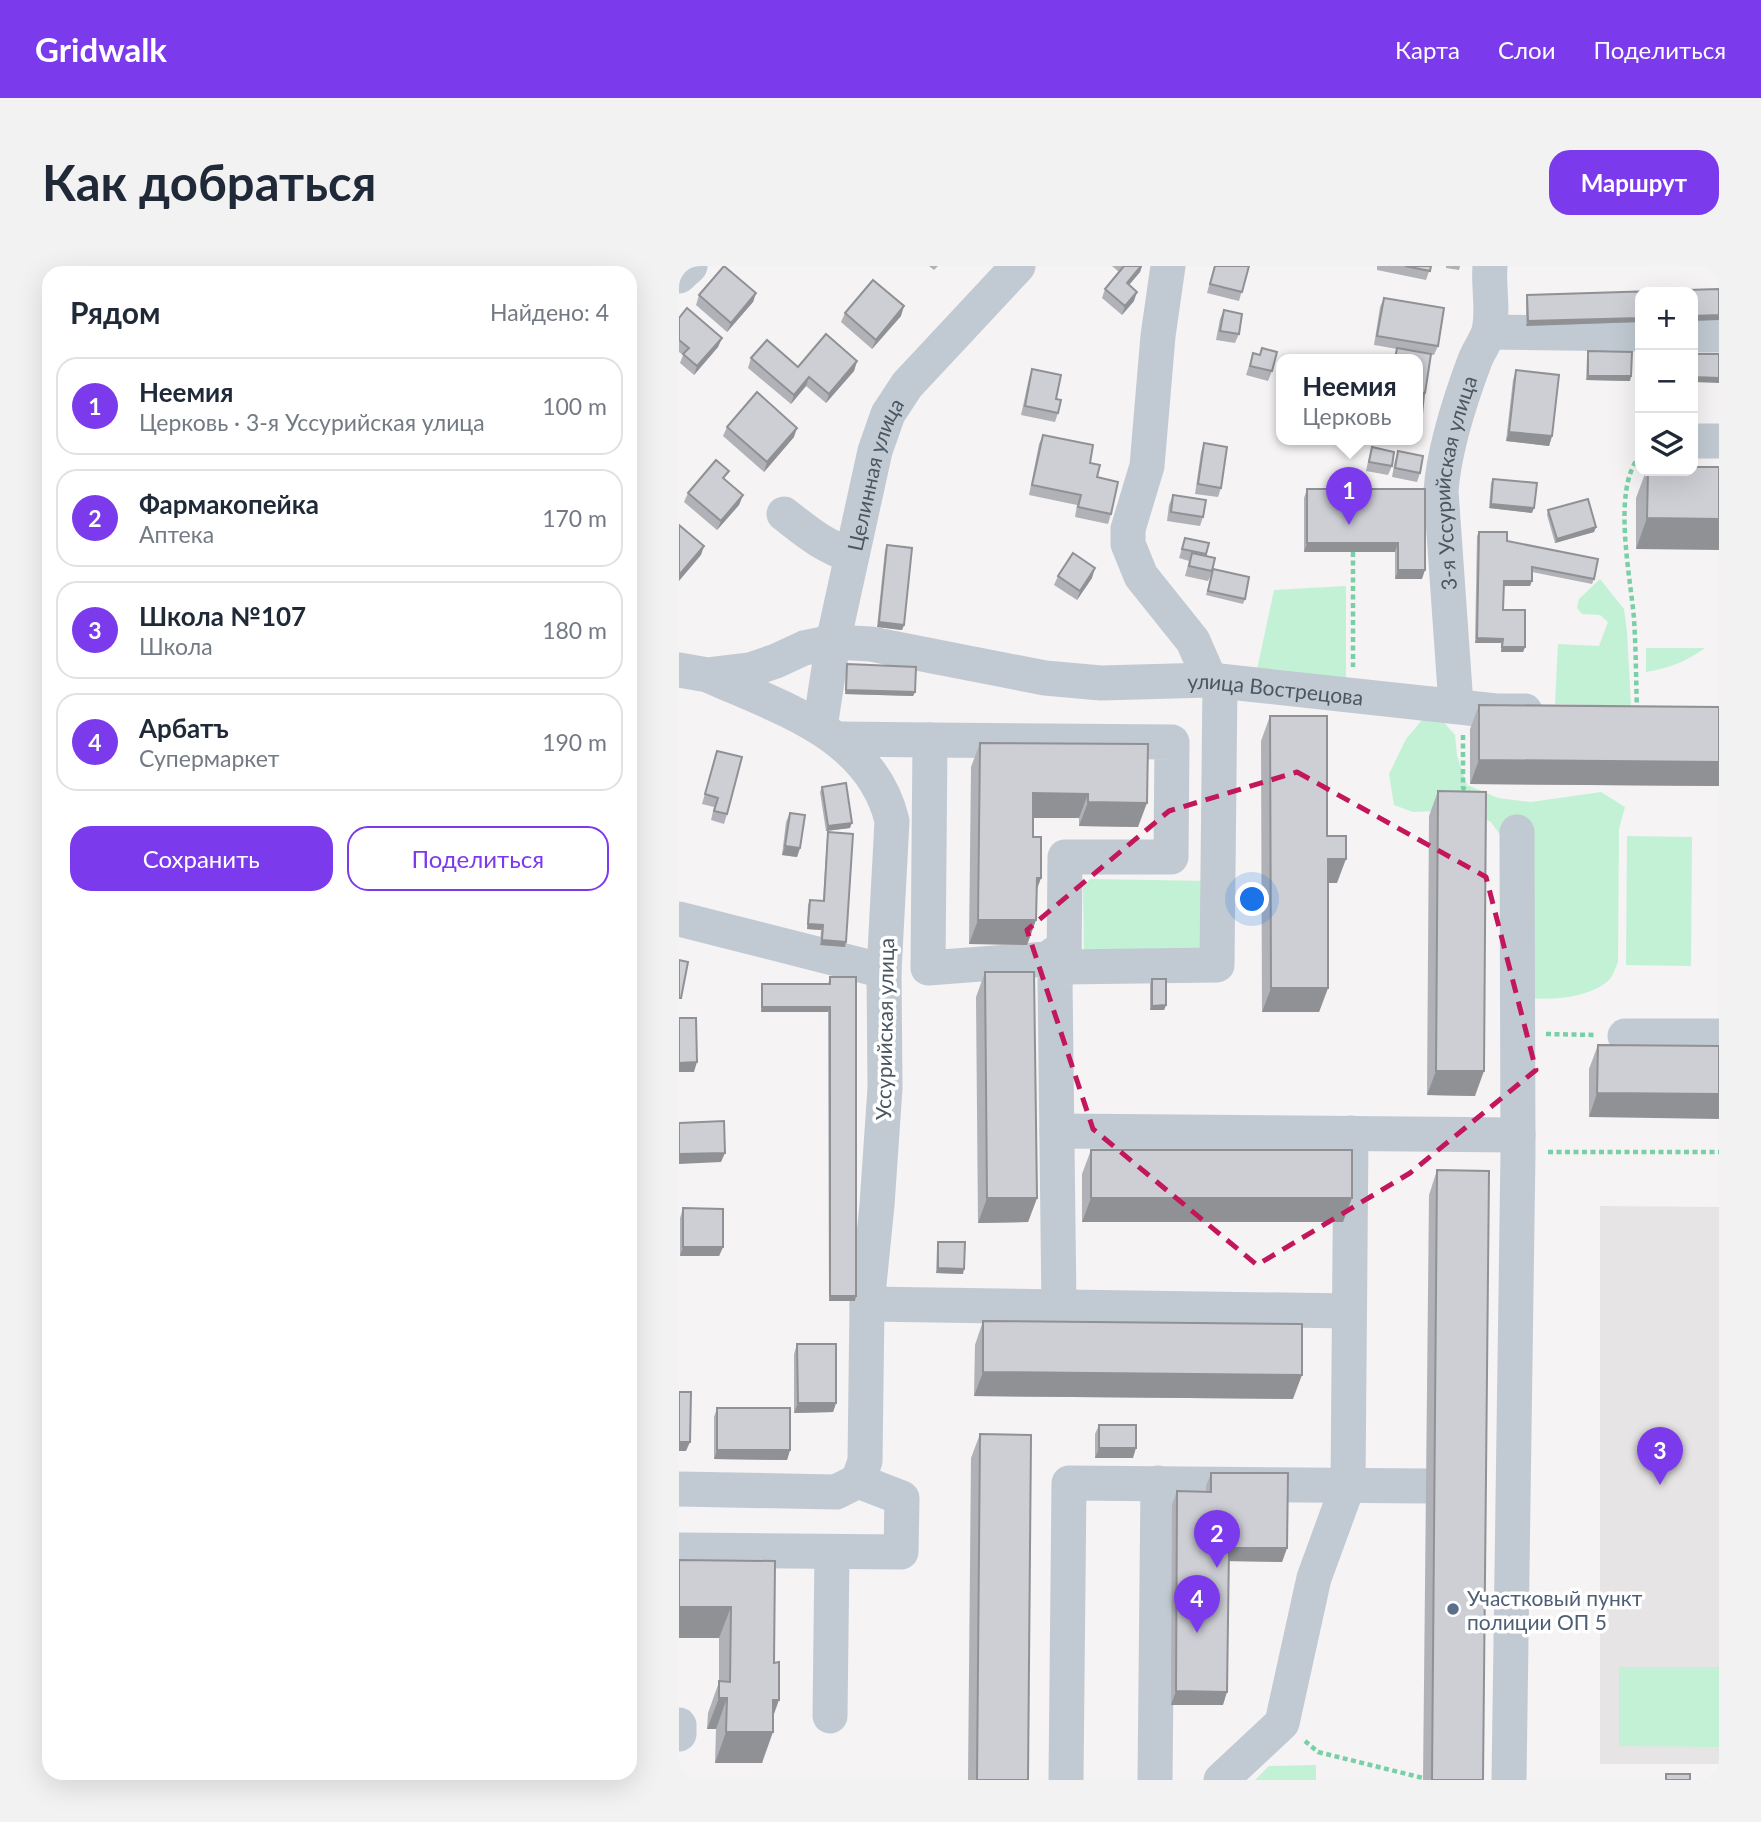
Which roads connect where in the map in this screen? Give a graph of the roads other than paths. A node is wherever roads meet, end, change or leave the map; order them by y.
1 (690, 266) edge
2 (1018, 266) edge
3 (1168, 266) edge
4 (1490, 266) edge
5 (679, 276) edge
6 (1489, 332) junction
7 (1635, 334) edge
8 (1698, 335) edge
9 (1719, 335) edge
10 (1698, 441) edge
11 (1719, 441) edge
12 (784, 514) dead end
13 (852, 555) junction
14 (833, 642) junction
15 (693, 672) edge
16 (1215, 681) junction
17 (1459, 705) junction
18 (1560, 711) edge
19 (830, 733) junction
20 (930, 740) junction
21 (1517, 832) dead end
22 (679, 919) edge
23 (1064, 957) junction
24 (884, 971) junction
25 (1625, 1036) road end
26 (1719, 1036) edge
27 (1057, 1131) junction
28 (1351, 1133) junction
29 (1518, 1144) junction
30 (867, 1304) junction
31 (1059, 1308) junction
32 (1349, 1311) junction
33 (858, 1481) junction
34 (1158, 1483) junction
35 (1348, 1485) junction
36 (1426, 1486) dead end
37 (1477, 1486) edge
38 (1514, 1486) junction
39 (679, 1489) edge
40 (679, 1550) edge
41 (832, 1552) junction
42 (830, 1716) dead end
43 (679, 1725) edge
44 (679, 1734) edge
45 (1066, 1780) edge
46 (1155, 1780) edge
47 (1221, 1780) edge
48 (1509, 1780) edge

1 - 5 street
2 - 13 street, Целинная улица
3 - 16 street
4 - 6 street, 3-я Уссурийская улица
6 - 7 street
6 - 17 street, 3-я Уссурийская улица
8 - 9 street
10 - 11 street
12 - 13 street
13 - 14 street, Целинная улица
14 - 15 street, улица Вострецова
14 - 16 street, улица Вострецова
14 - 19 street, Целинная улица
15 - 19 street, Уссурийская улица
16 - 17 street, улица Вострецова
16 - 23 street
17 - 18 street, улица Вострецова
19 - 20 street
19 - 24 street, Уссурийская улица
20 - 23 street
20 - 23 street
21 - 29 street
22 - 24 street
23 - 27 street
24 - 30 street, Уссурийская улица
25 - 26 street
27 - 28 street
27 - 31 street
28 - 29 street
28 - 32 street
29 - 38 street
30 - 31 street
30 - 33 street, Уссурийская улица
31 - 32 street
32 - 35 street
33 - 39 street
33 - 41 street
34 - 35 street
34 - 45 street
34 - 46 street
35 - 36 street
35 - 47 street
37 - 38 street
38 - 48 street
40 - 41 street
41 - 42 street
43 - 44 street

